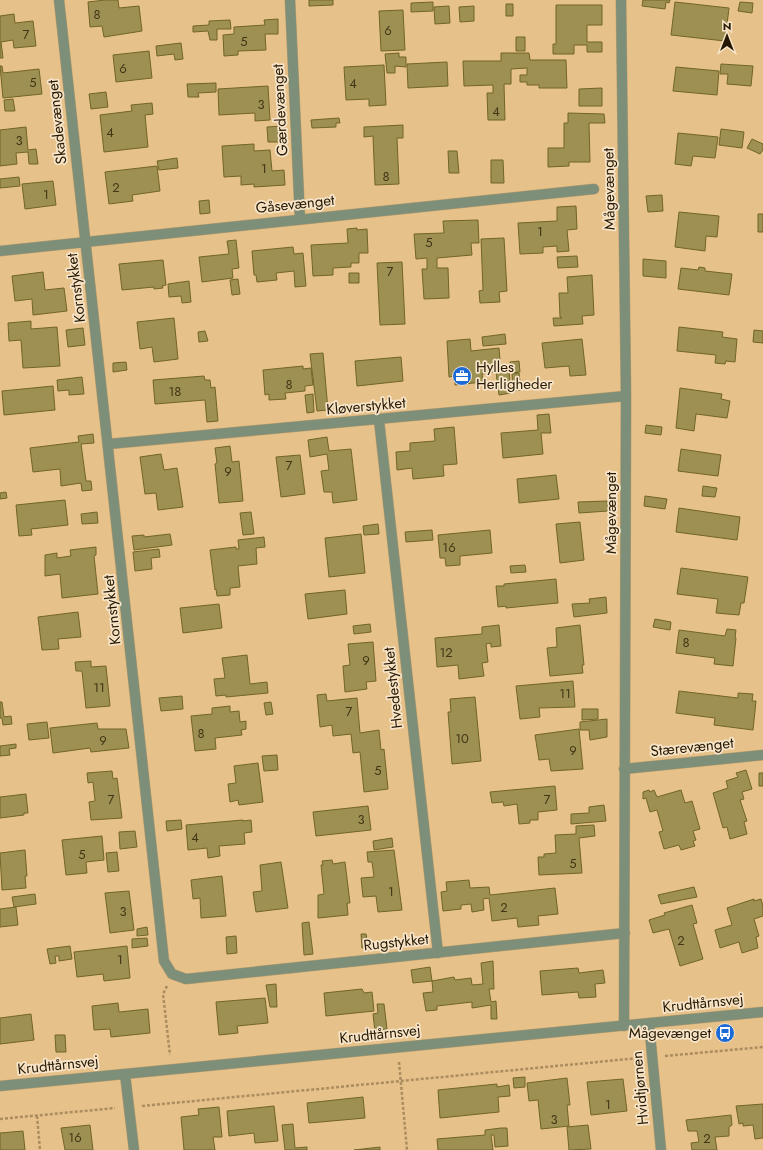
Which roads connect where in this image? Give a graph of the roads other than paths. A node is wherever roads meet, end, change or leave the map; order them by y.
1 (59, 0) edge
2 (290, 0) edge
3 (621, 0) edge
4 (594, 189) dead end
5 (300, 219) junction
6 (86, 242) junction
7 (0, 251) edge
8 (626, 396) junction
9 (379, 420) junction
10 (109, 444) junction
11 (763, 755) edge
12 (624, 769) junction
13 (625, 933) junction
14 (438, 953) junction
15 (172, 974) joint
16 (763, 1012) edge
17 (649, 1023) junction
18 (624, 1026) junction
19 (125, 1074) junction
20 (0, 1086) edge
21 (134, 1150) edge
22 (661, 1150) edge

1 - 6 street, Skadevænget
2 - 5 street, Gærdevænget
3 - 8 street, Mågevænget
4 - 5 street, Gåsevænget
5 - 6 street, Gåsevænget
6 - 7 street, Gåsevænget
6 - 10 street, Kornstykket
8 - 9 street, Kløverstykket
8 - 12 street, Mågevænget
9 - 10 street, Kløverstykket
9 - 14 street, Hvedestykket
10 - 15 street, Kornstykket
11 - 12 street, Stærevænget
12 - 13 street, Mågevænget
13 - 14 street, Rugstykket
13 - 18 street, Mågevænget
14 - 15 street, Rugstykket
16 - 17 street, Krudttårnsvej
17 - 18 street, Krudttårnsvej
17 - 22 street, Hvidtjørnen
18 - 19 street, Krudttårnsvej
19 - 20 street, Krudttårnsvej
19 - 21 street

